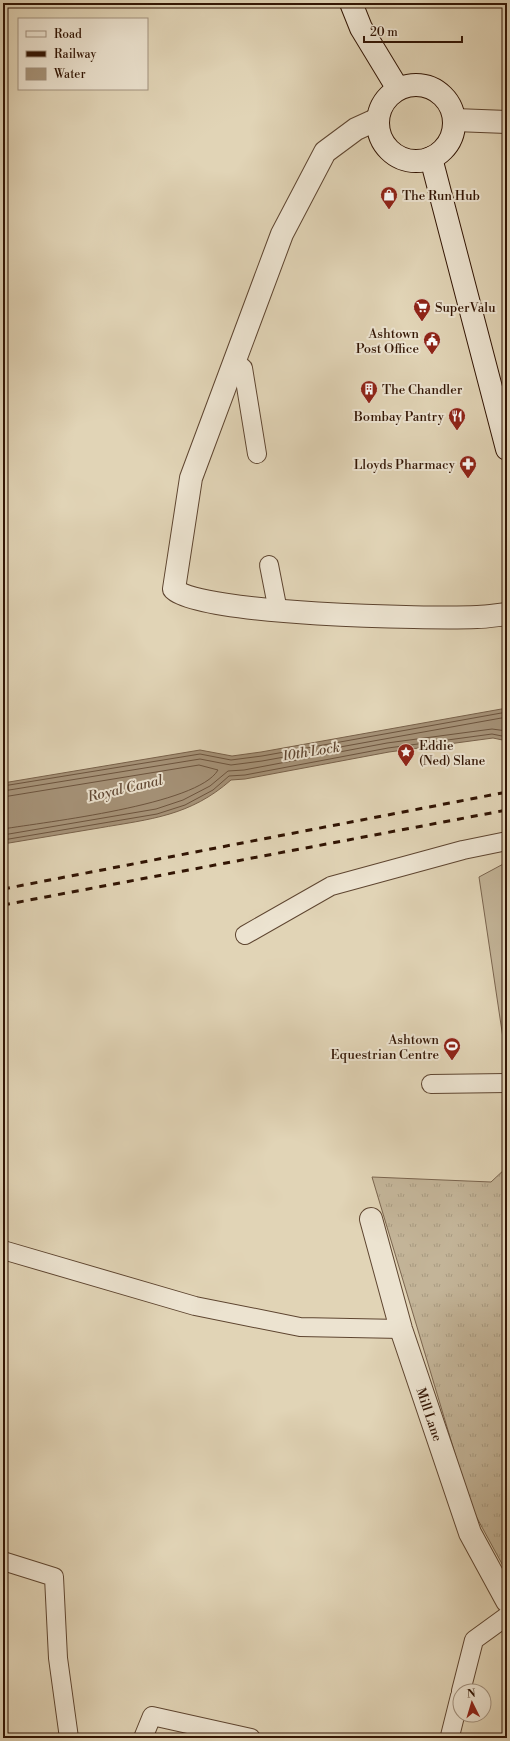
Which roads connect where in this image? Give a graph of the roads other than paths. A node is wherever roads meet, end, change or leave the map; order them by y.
1 (351, 3) edge
2 (398, 89) junction
3 (378, 119) junction
4 (455, 120) junction
5 (507, 122) edge
6 (431, 158) junction
7 (233, 361) junction
8 (507, 449) edge
9 (257, 454) dead end
10 (269, 565) dead end
11 (278, 611) junction
12 (507, 614) edge
13 (507, 841) edge
14 (245, 935) dead end
15 (507, 1083) edge
16 (431, 1084) dead end
17 (371, 1219) dead end
18 (3, 1250) edge
19 (401, 1329) junction
20 (3, 1561) edge
21 (507, 1601) edge
22 (507, 1616) edge
23 (463, 1683) edge
24 (453, 1723) edge
25 (450, 1736) dead end
26 (69, 1738) edge
27 (143, 1738) edge
28 (251, 1738) edge

1 - 2 street
2 - 3 street
2 - 4 street
3 - 6 street
3 - 7 street
4 - 5 street
4 - 6 street
6 - 8 street
7 - 9 lane
7 - 11 street
10 - 11 lane
11 - 12 street
13 - 14 lane
15 - 16 lane
17 - 19 street, Mill Lane
18 - 19 lane
19 - 21 street, Mill Lane
20 - 26 lane
22 - 23 lane
24 - 25 lane
27 - 28 lane

